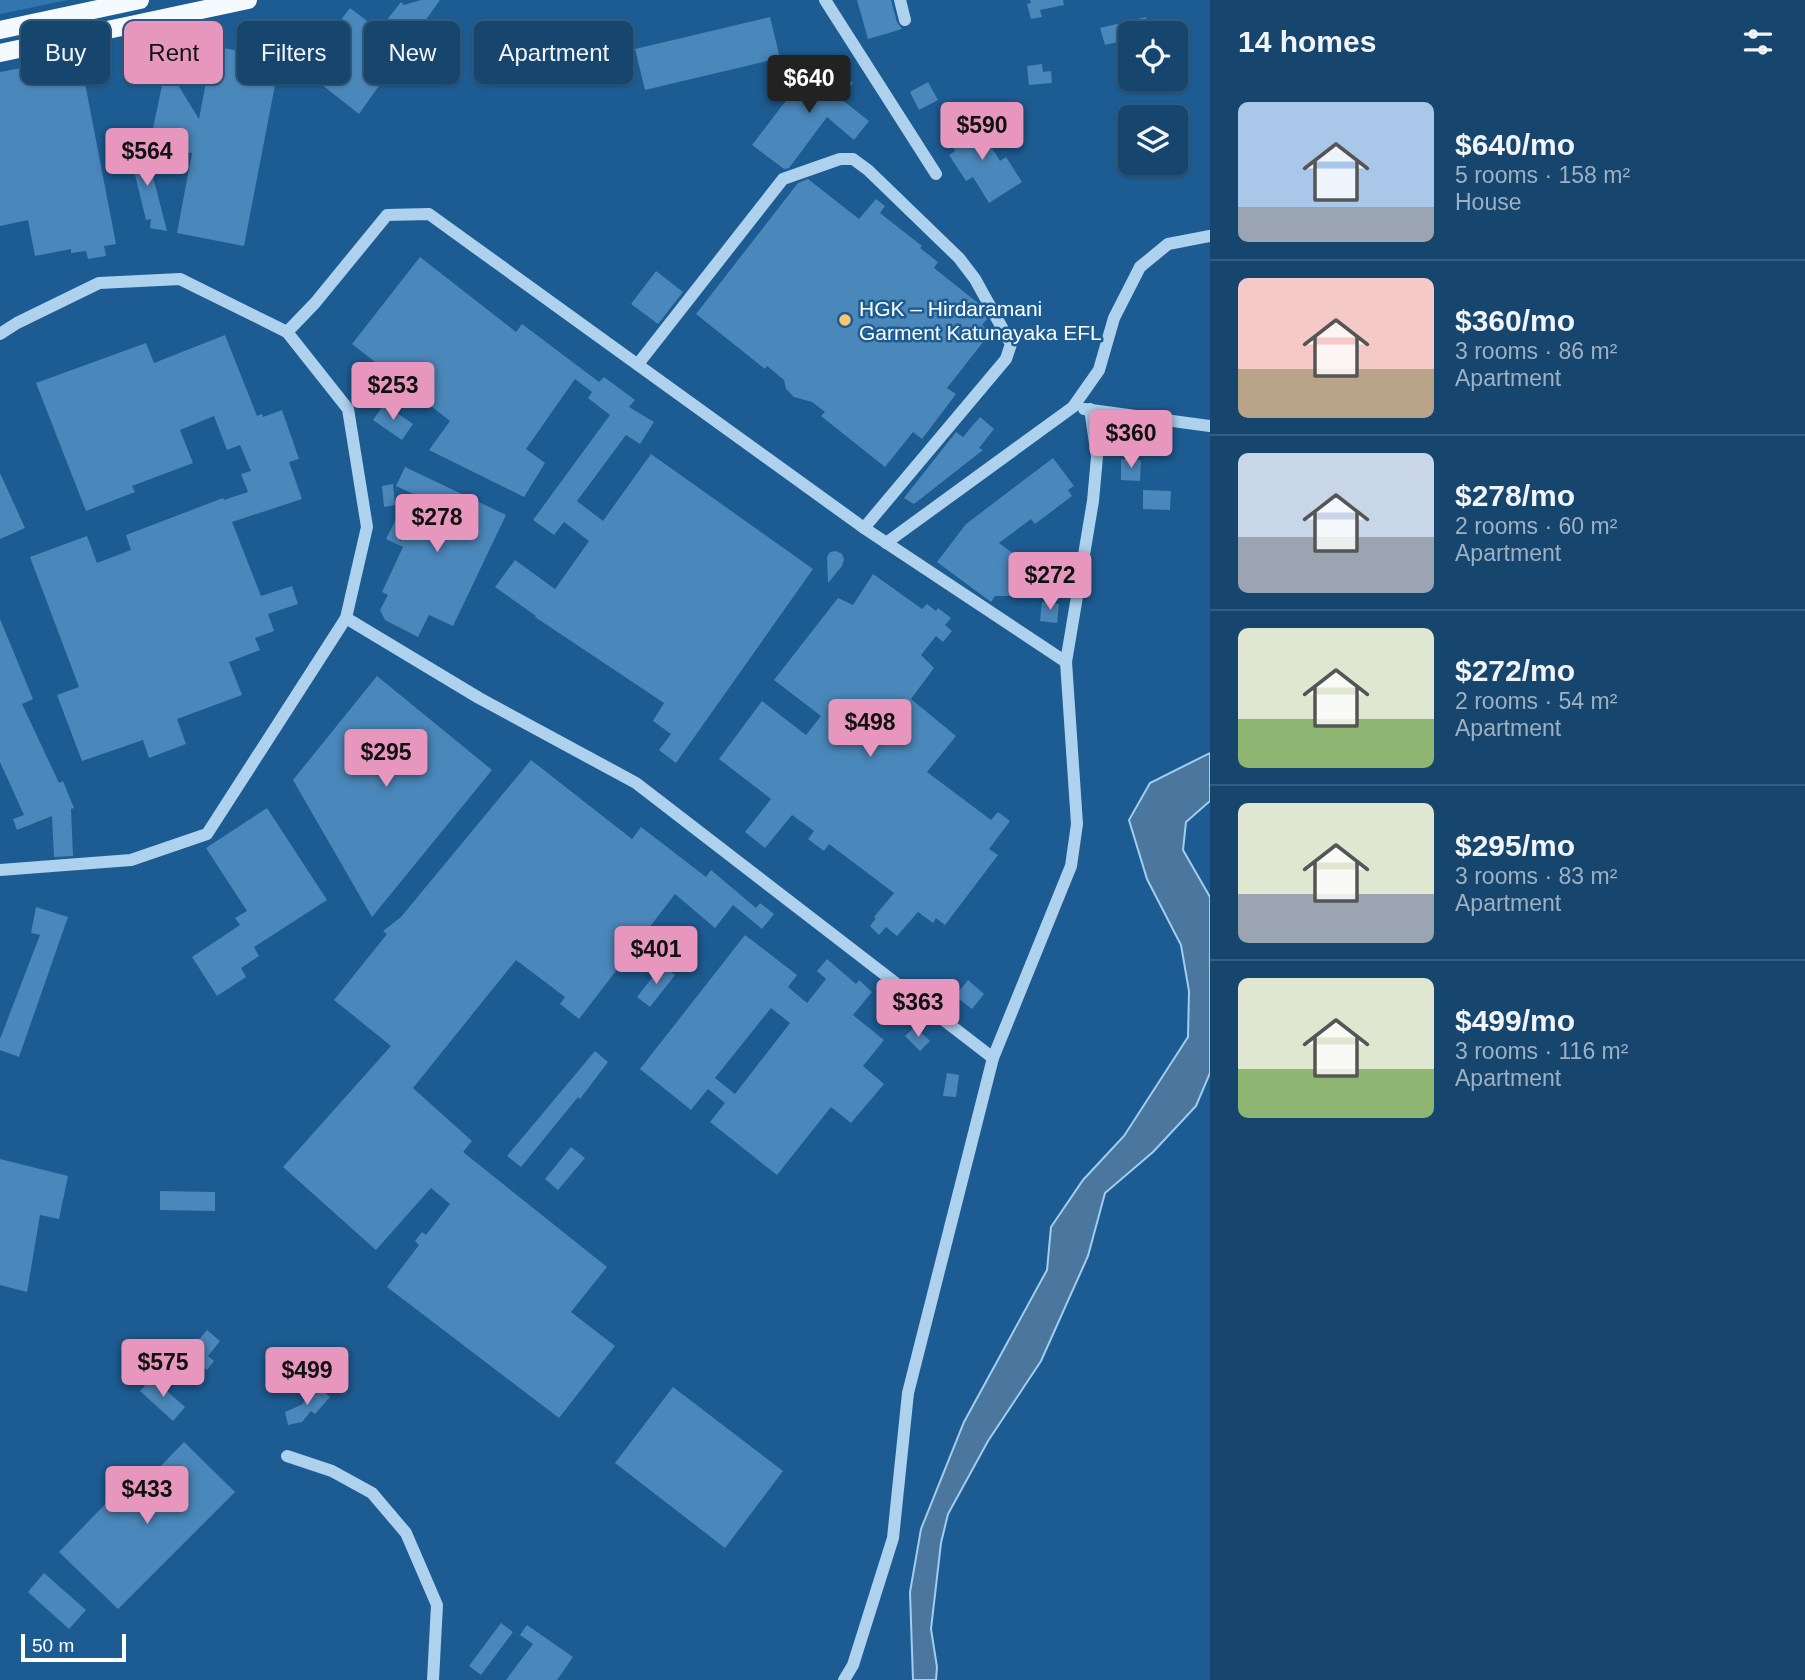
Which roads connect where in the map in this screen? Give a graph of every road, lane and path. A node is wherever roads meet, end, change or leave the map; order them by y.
1 (137, 0) edge
2 (248, 0) edge
3 (825, 0) edge
4 (900, 0) edge
5 (905, 20) dead end
6 (140, 21) edge
7 (145, 21) edge
8 (124, 26) edge
9 (0, 30) edge
10 (0, 53) edge
11 (936, 174) dead end
12 (1210, 236) edge
13 (287, 332) junction
14 (0, 334) edge
15 (638, 364) junction
16 (1073, 407) junction
17 (1090, 410) junction
18 (1210, 426) edge
19 (864, 528) junction
20 (886, 543) junction
21 (346, 618) junction
22 (1066, 662) junction
23 (0, 870) edge
24 (993, 1058) junction
25 (287, 1456) dead end
26 (433, 1680) edge
27 (844, 1680) edge

1 - 6 lane
1 - 9 main road
2 - 7 main road
3 - 11 lane
4 - 5 lane
8 - 10 main road
12 - 16 lane
13 - 14 lane
13 - 15 lane
13 - 21 lane
15 - 19 lane
15 - 19 lane
16 - 17 lane
16 - 20 lane
17 - 18 lane
17 - 22 lane
19 - 20 lane
20 - 22 lane
21 - 23 lane
21 - 24 lane
22 - 24 lane
24 - 27 lane
25 - 26 lane

